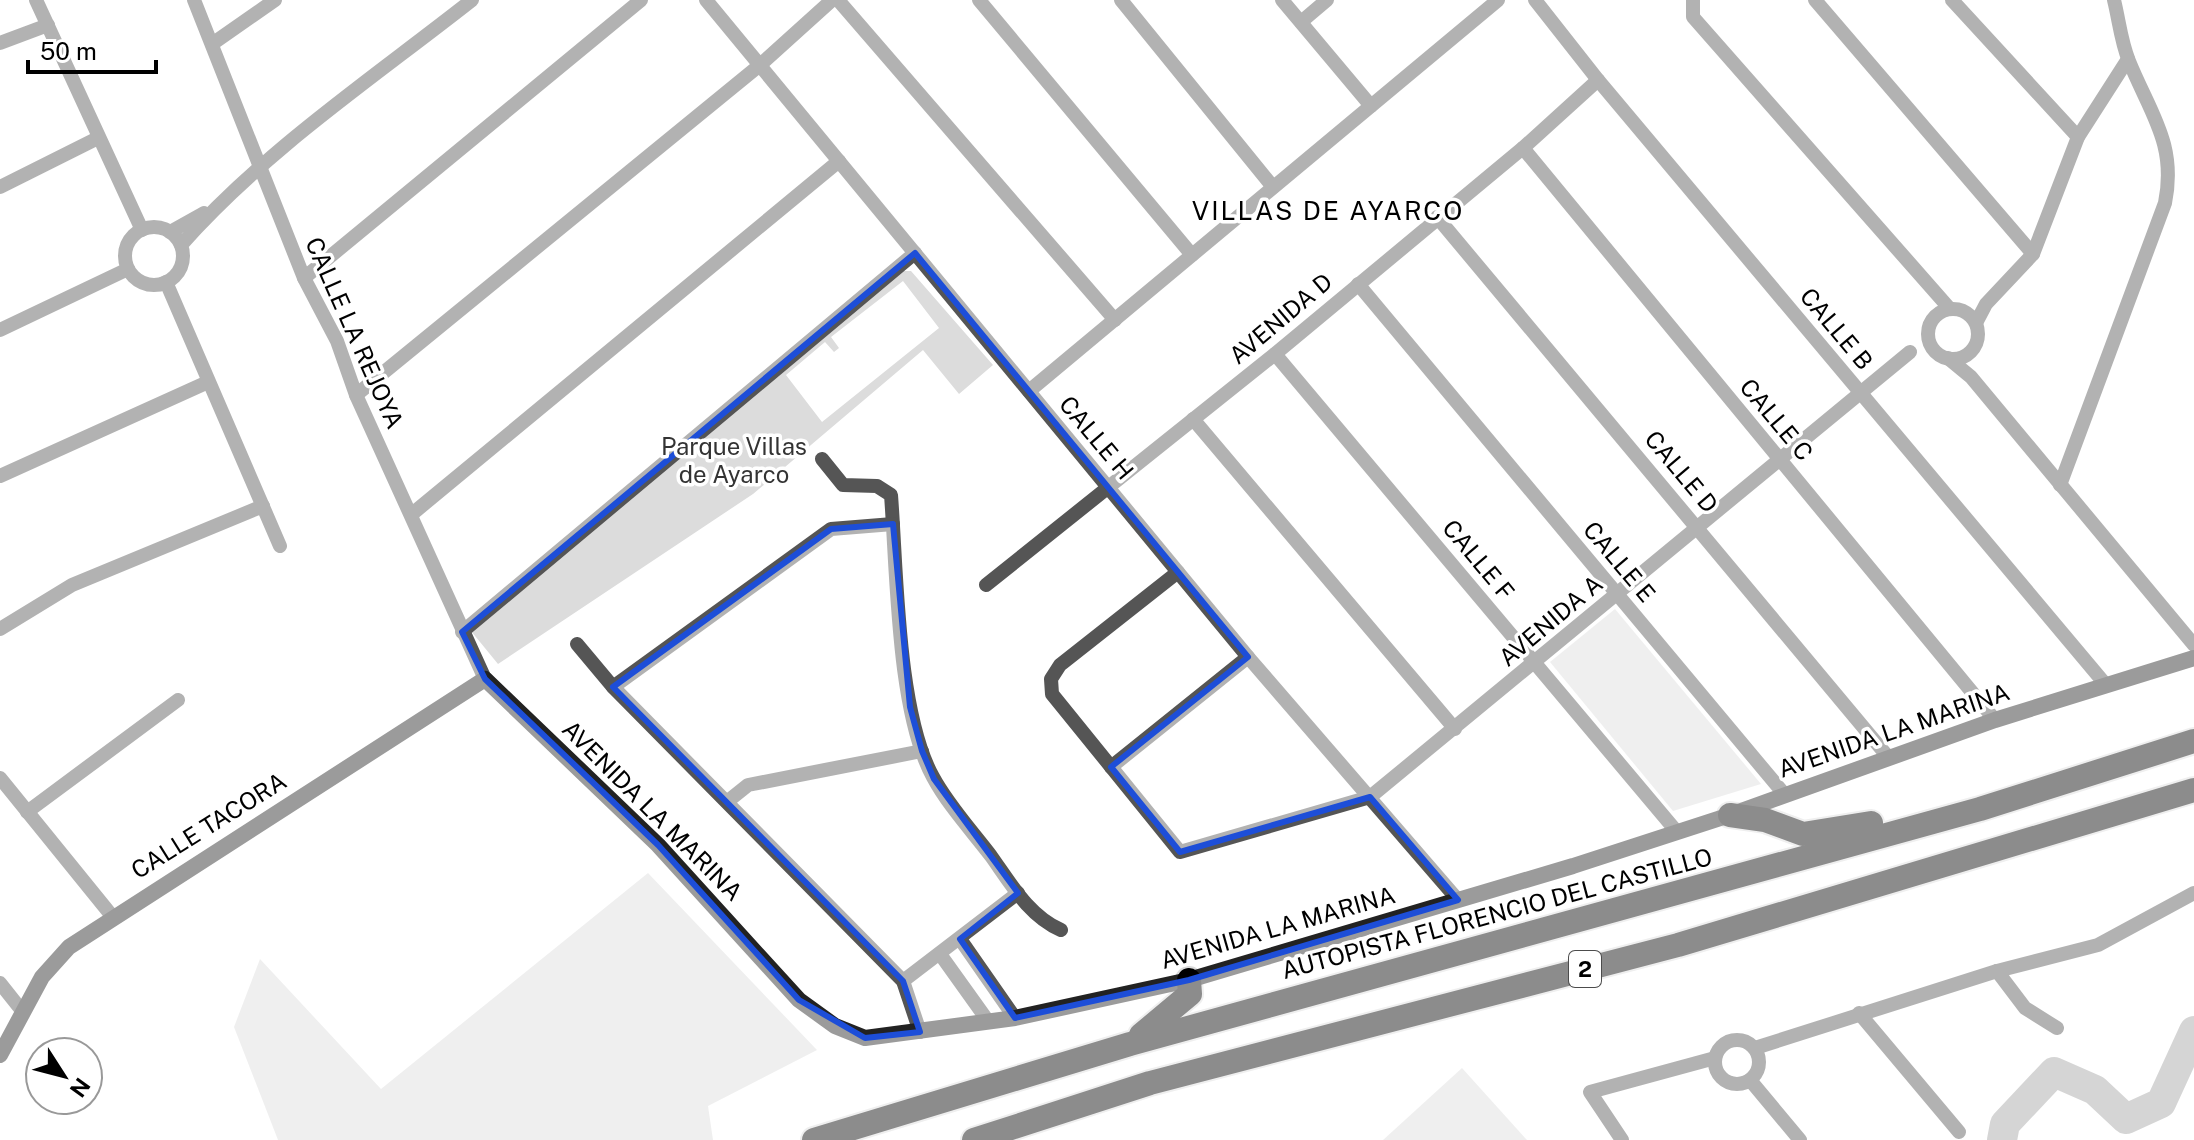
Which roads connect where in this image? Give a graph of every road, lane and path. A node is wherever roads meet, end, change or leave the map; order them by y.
1 (36, 0) edge
2 (194, 0) edge
3 (275, 0) edge
4 (472, 0) edge
5 (641, 0) edge
6 (706, 0) edge
7 (835, 0) edge
8 (979, 0) edge
9 (1121, 0) edge
10 (1282, 0) edge
11 (1327, 0) edge
12 (1498, 0) edge
13 (1535, 0) edge
14 (1693, 0) edge
15 (1815, 0) edge
16 (1952, 0) edge
17 (2114, 0) edge
18 (1301, 22) junction
19 (48, 25) junction
20 (0, 43) edge
21 (212, 44) junction
22 (2128, 59) junction
23 (760, 65) junction
24 (1598, 80) junction
25 (1371, 106) junction
26 (2078, 137) junction
27 (98, 138) junction
28 (1523, 148) junction
29 (839, 161) junction
30 (261, 168) junction
31 (0, 187) edge
32 (1273, 187) junction
33 (214, 207) junction
34 (1437, 217) junction
35 (142, 230) junction
36 (170, 232) junction
37 (181, 245) junction
38 (915, 253) junction
39 (2033, 254) junction
40 (1192, 255) junction
41 (128, 269) junction
42 (304, 278) junction
43 (166, 282) junction
44 (1358, 284) junction
45 (1986, 304) junction
46 (1949, 311) junction
47 (1115, 320) junction
48 (1976, 323) junction
49 (0, 330) edge
50 (1910, 352) dead end
51 (1970, 352) junction
52 (1275, 354) junction
53 (1948, 358) junction
54 (1971, 377) junction
55 (208, 382) junction
56 (1029, 391) junction
57 (1860, 393) junction
58 (356, 395) junction
59 (1193, 419) junction
60 (822, 459) dead end
61 (1781, 460) junction
62 (0, 476) edge
63 (2060, 485) junction
64 (1108, 488) junction
65 (263, 506) junction
66 (412, 514) junction
67 (893, 524) junction
68 (1698, 526) junction
69 (280, 546) dead end
70 (1178, 572) junction
71 (986, 585) dead end
72 (1618, 595) junction
73 (0, 629) edge
74 (462, 632) junction
75 (577, 644) dead end
76 (2194, 645) edge
77 (1248, 657) junction
78 (2194, 658) edge
79 (1536, 662) junction
80 (485, 679) junction
81 (2106, 685) junction
82 (613, 687) junction
83 (178, 700) dead end
84 (1995, 720) junction
85 (1455, 729) junction
86 (2194, 741) edge
87 (922, 751) junction
88 (1889, 758) junction
89 (1111, 767) junction
90 (0, 778) edge
91 (2194, 790) edge
92 (1785, 795) junction
93 (1370, 797) junction
94 (728, 801) junction
95 (1980, 809) junction
96 (27, 812) junction
97 (1730, 815) junction
98 (1677, 832) junction
99 (1018, 893) junction
100 (2194, 893) edge
101 (1458, 900) junction
102 (112, 916) junction
103 (1061, 930) dead end
104 (960, 939) junction
105 (940, 954) junction
106 (1997, 971) junction
107 (1189, 980) junction
108 (903, 981) junction
109 (0, 983) edge
110 (23, 1012) junction
111 (1859, 1013) junction
112 (1015, 1018) junction
113 (988, 1021) junction
114 (2057, 1028) dead end
115 (920, 1032) junction
116 (1130, 1044) junction
117 (1755, 1048) junction
118 (0, 1055) edge
119 (1715, 1058) junction
120 (1750, 1080) junction
121 (1959, 1132) dead end
122 (979, 1139) edge
123 (814, 1140) edge
124 (1622, 1140) edge
125 (1800, 1140) edge

1 - 19 street
2 - 21 street, CALLE LA REJOYA
3 - 21 street
4 - 30 street
5 - 42 street
6 - 23 street, CALLE H
7 - 23 street
7 - 47 street
8 - 40 street
9 - 32 street
10 - 18 street
11 - 18 street
12 - 25 street
13 - 24 street, CALLE B
14 - 46 street
15 - 39 street
16 - 26 street
17 - 22 street
18 - 25 street
19 - 20 street
19 - 27 street
21 - 30 street, CALLE LA REJOYA
22 - 26 street
22 - 63 street
23 - 29 street, CALLE H
23 - 58 street
24 - 28 street, AVENIDA D
24 - 57 street, CALLE B
25 - 32 street
26 - 39 street
27 - 31 street
27 - 35 street
28 - 34 street, AVENIDA D
28 - 61 street, CALLE C
29 - 38 street, CALLE H
29 - 66 street
30 - 33 street
30 - 42 street, CALLE LA REJOYA
32 - 40 street
33 - 36 street
33 - 37 street
34 - 44 street, AVENIDA D
34 - 68 street, CALLE D
35 - 36 street
35 - 41 street
36 - 37 street
37 - 43 street
38 - 56 street, CALLE H
38 - 74 street
39 - 45 street
40 - 47 street
41 - 43 street
41 - 49 street
42 - 58 street, CALLE LA REJOYA
43 - 55 street
44 - 52 street, AVENIDA D
44 - 72 street, CALLE E
45 - 46 street
45 - 48 street
46 - 48 street
46 - 53 street
47 - 56 street
48 - 51 street
50 - 57 street, AVENIDA A
51 - 53 street
51 - 54 street
52 - 59 street, AVENIDA D
52 - 79 street, CALLE F
53 - 54 street
54 - 63 street
55 - 62 street
55 - 65 street
56 - 64 street, CALLE H
57 - 61 street, AVENIDA A
57 - 81 street, CALLE B
58 - 66 street, CALLE LA REJOYA
59 - 64 street, AVENIDA D
59 - 85 street
60 - 67 street
61 - 68 street, AVENIDA A
61 - 84 street, CALLE C
63 - 76 street
64 - 70 street, CALLE H
64 - 71 street, AVENIDA D
65 - 69 street
65 - 73 street
66 - 74 street, CALLE LA REJOYA
67 - 82 street
67 - 87 street
68 - 72 street, AVENIDA A
68 - 88 street, CALLE D
70 - 77 street, CALLE H
70 - 89 street
72 - 79 street, AVENIDA A
72 - 92 street, CALLE E
74 - 80 street, CALLE LA REJOYA
75 - 82 street
77 - 89 street
77 - 93 street, CALLE H
78 - 81 street, AVENIDA LA MARINA
79 - 85 street, AVENIDA A
79 - 98 street, CALLE F
80 - 102 street, CALLE TACORA
80 - 115 street, AVENIDA LA MARINA
81 - 84 street, AVENIDA LA MARINA
82 - 94 street
83 - 96 street
84 - 88 street, AVENIDA LA MARINA
85 - 93 street, AVENIDA A
86 - 95 highway, AUTOPISTA FLORENCIO DEL CASTILLO / 2
87 - 94 street
87 - 99 street
88 - 92 street, AVENIDA LA MARINA
89 - 93 street, AVENIDA A
90 - 96 street
91 - 122 highway, 2
92 - 97 street, AVENIDA LA MARINA
93 - 101 street, CALLE H
94 - 108 street
95 - 97 highway
95 - 116 highway, AUTOPISTA FLORENCIO DEL CASTILLO / 2
96 - 102 street
97 - 98 street, AVENIDA LA MARINA
98 - 101 street, AVENIDA LA MARINA
99 - 103 street
99 - 104 street
100 - 106 street
101 - 107 street, AVENIDA LA MARINA
102 - 110 street, CALLE TACORA
104 - 105 street
104 - 112 street
105 - 108 street
105 - 113 street
106 - 111 street
106 - 114 street
107 - 112 street, AVENIDA LA MARINA
107 - 116 highway
108 - 115 street
109 - 110 street
110 - 118 street, CALLE TACORA
111 - 117 street
111 - 121 street
112 - 113 street, AVENIDA LA MARINA
113 - 115 street, AVENIDA LA MARINA
116 - 123 highway, AUTOPISTA FLORENCIO DEL CASTILLO / 2
117 - 119 street
117 - 120 street
119 - 120 street
119 - 124 street
120 - 125 street

